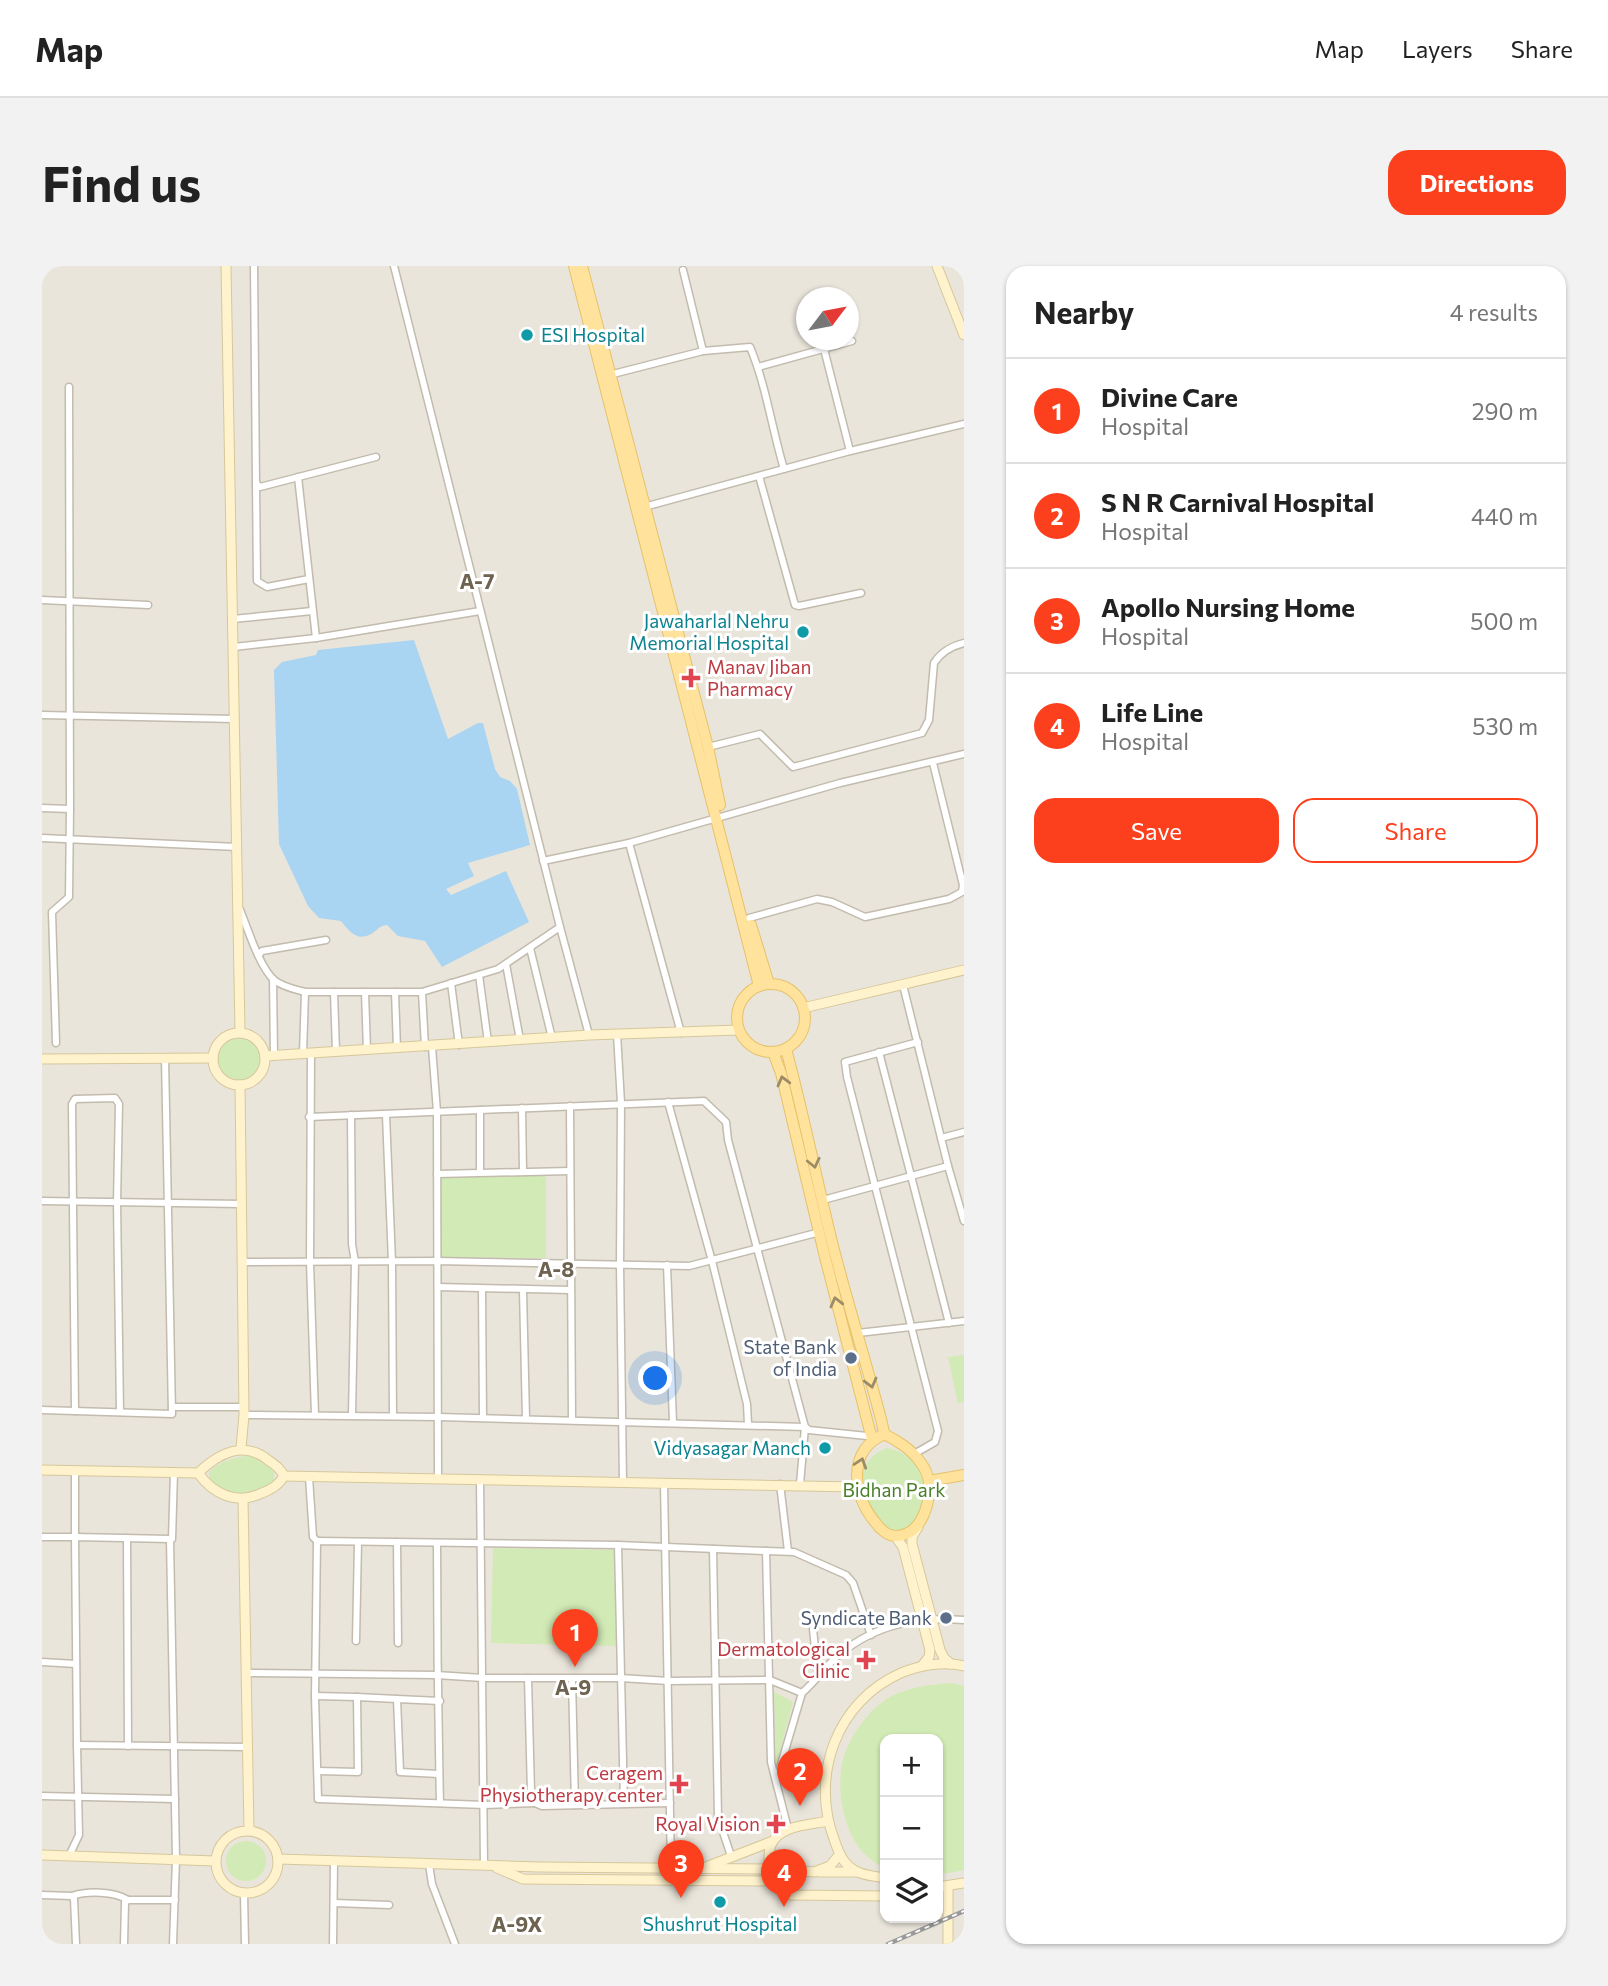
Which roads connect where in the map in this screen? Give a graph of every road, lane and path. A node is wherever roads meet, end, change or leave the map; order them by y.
1 (226, 266) edge
2 (254, 266) edge
3 (394, 266) edge
4 (574, 266) edge
5 (582, 266) edge
6 (937, 266) edge
7 (683, 271) dead end
8 (964, 335) edge
9 (820, 350) edge
10 (824, 350) edge
11 (703, 351) junction
12 (758, 367) junction
13 (606, 376) junction
14 (69, 387) dead end
15 (964, 424) edge
16 (850, 452) junction
17 (376, 457) dead end
18 (783, 469) junction
19 (759, 476) junction
20 (298, 477) junction
21 (256, 483) junction
22 (644, 508) junction
23 (309, 579) junction
24 (861, 593) dead end
25 (42, 600) edge
26 (70, 601) junction
27 (148, 605) dead end
28 (312, 611) junction
29 (480, 611) junction
30 (233, 619) junction
31 (316, 638) junction
32 (964, 643) edge
33 (234, 647) junction
34 (42, 715) edge
35 (70, 715) junction
36 (235, 719) junction
37 (708, 747) junction
38 (964, 754) edge
39 (933, 763) junction
40 (42, 808) edge
41 (70, 809) junction
42 (720, 816) junction
43 (42, 838) edge
44 (69, 840) junction
45 (629, 842) junction
46 (237, 847) junction
47 (543, 861) junction
48 (238, 904) junction
49 (749, 918) junction
50 (560, 927) junction
51 (326, 940) dead end
52 (530, 948) junction
53 (259, 955) junction
54 (506, 964) junction
55 (964, 970) edge
56 (479, 975) junction
57 (273, 979) junction
58 (451, 984) junction
59 (764, 985) junction
60 (903, 985) junction
61 (305, 992) junction
62 (334, 992) junction
63 (365, 992) junction
64 (395, 992) junction
65 (422, 992) junction
66 (803, 1008) junction
67 (739, 1030) junction
68 (240, 1032) junction
69 (681, 1032) junction
70 (617, 1034) junction
71 (589, 1035) junction
72 (552, 1038) junction
73 (520, 1040) junction
74 (488, 1042) junction
75 (918, 1042) junction
76 (56, 1043) dead end
77 (459, 1045) junction
78 (429, 1047) junction
79 (397, 1048) junction
80 (786, 1049) junction
81 (367, 1050) junction
82 (336, 1052) junction
83 (773, 1052) junction
84 (878, 1052) junction
85 (307, 1054) junction
86 (269, 1056) junction
87 (165, 1058) junction
88 (212, 1058) junction
89 (42, 1059) edge
90 (240, 1085) junction
91 (668, 1102) junction
92 (621, 1103) junction
93 (570, 1106) junction
94 (522, 1108) junction
95 (480, 1110) junction
96 (437, 1112) junction
97 (351, 1115) junction
98 (386, 1115) junction
99 (309, 1117) junction
100 (964, 1132) edge
101 (942, 1138) junction
102 (948, 1166) junction
103 (523, 1171) junction
104 (570, 1171) junction
105 (480, 1172) junction
106 (437, 1174) junction
107 (912, 1177) junction
108 (875, 1186) junction
109 (823, 1200) junction
110 (42, 1201) edge
111 (72, 1201) junction
112 (117, 1202) junction
113 (169, 1203) junction
114 (242, 1204) junction
115 (963, 1216) edge
116 (824, 1231) junction
117 (757, 1249) junction
118 (437, 1261) junction
119 (712, 1261) junction
120 (242, 1262) junction
121 (310, 1262) junction
122 (355, 1262) junction
123 (392, 1262) junction
124 (570, 1264) junction
125 (620, 1265) junction
126 (667, 1265) junction
127 (438, 1287) junction
128 (482, 1290) junction
129 (570, 1290) junction
130 (523, 1291) junction
131 (964, 1321) edge
132 (949, 1323) junction
133 (911, 1326) junction
134 (858, 1333) junction
135 (172, 1407) junction
136 (42, 1410) edge
137 (75, 1411) junction
138 (244, 1411) junction
139 (120, 1412) junction
140 (315, 1415) junction
141 (352, 1415) junction
142 (393, 1416) junction
143 (439, 1417) junction
144 (483, 1418) junction
145 (526, 1419) junction
146 (572, 1420) junction
147 (622, 1421) junction
148 (673, 1422) junction
149 (748, 1424) junction
150 (805, 1427) junction
151 (886, 1434) junction
152 (872, 1439) junction
153 (241, 1448) junction
154 (914, 1454) junction
155 (42, 1470) edge
156 (75, 1470) junction
157 (174, 1472) junction
158 (198, 1473) junction
159 (964, 1475) edge
160 (284, 1476) junction
161 (309, 1477) junction
162 (438, 1478) junction
163 (480, 1479) junction
164 (929, 1481) junction
165 (623, 1482) junction
166 (664, 1483) junction
167 (780, 1484) junction
168 (800, 1484) junction
169 (857, 1487) junction
170 (243, 1499) junction
171 (918, 1527) junction
172 (895, 1536) junction
173 (42, 1537) edge
174 (75, 1537) junction
175 (127, 1538) junction
176 (170, 1539) junction
177 (317, 1541) junction
178 (358, 1542) junction
179 (397, 1542) junction
180 (437, 1543) junction
181 (481, 1543) junction
182 (618, 1545) junction
183 (666, 1548) junction
184 (713, 1549) junction
185 (766, 1551) junction
186 (788, 1551) junction
187 (927, 1619) junction
188 (964, 1620) edge
189 (813, 1629) dead end
190 (871, 1635) junction
191 (356, 1641) dead end
192 (398, 1643) dead end
193 (42, 1662) edge
194 (76, 1664) junction
195 (951, 1664) junction
196 (922, 1666) junction
197 (964, 1666) edge
198 (316, 1672) junction
199 (246, 1673) junction
200 (436, 1675) junction
201 (818, 1677) junction
202 (483, 1678) junction
203 (528, 1678) junction
204 (620, 1678) junction
205 (572, 1679) junction
206 (770, 1680) junction
207 (669, 1681) junction
208 (715, 1681) junction
209 (802, 1693) junction
210 (315, 1696) junction
211 (357, 1697) junction
212 (397, 1699) junction
213 (440, 1701) junction
214 (77, 1745) junction
215 (128, 1746) junction
216 (174, 1747) junction
217 (247, 1747) junction
218 (318, 1772) junction
219 (439, 1774) junction
220 (776, 1781) junction
221 (42, 1796) edge
222 (78, 1797) junction
223 (175, 1799) junction
224 (440, 1803) junction
225 (670, 1803) junction
226 (535, 1804) junction
227 (624, 1804) junction
228 (485, 1805) junction
229 (575, 1805) junction
230 (828, 1821) junction
231 (788, 1829) junction
232 (248, 1830) junction
233 (773, 1841) junction
234 (840, 1854) junction
235 (42, 1855) edge
236 (69, 1856) junction
237 (731, 1856) junction
238 (176, 1859) junction
239 (278, 1859) junction
240 (215, 1861) junction
241 (334, 1861) junction
242 (429, 1864) junction
243 (488, 1865) junction
244 (671, 1868) junction
245 (701, 1869) junction
246 (769, 1869) junction
247 (793, 1871) junction
248 (814, 1872) junction
249 (858, 1872) junction
250 (880, 1877) edge
251 (778, 1881) junction
252 (964, 1883) edge
253 (943, 1887) edge
254 (948, 1887) junction
255 (244, 1893) junction
256 (42, 1895) edge
257 (72, 1896) junction
258 (880, 1896) edge
259 (128, 1900) junction
260 (175, 1900) junction
261 (335, 1903) junction
262 (389, 1905) dead end
263 (76, 1944) edge
264 (124, 1944) edge
265 (173, 1944) edge
266 (245, 1944) edge
267 (333, 1944) edge
268 (455, 1944) edge
269 (948, 1944) edge

1 - 30 street
2 - 21 street
3 - 29 street
4 - 13 main road
5 - 13 main road
6 - 8 street
7 - 11 street
9 - 12 street
10 - 16 street
11 - 12 street
11 - 13 street
12 - 18 street
13 - 22 main road
13 - 42 main road
14 - 26 street
15 - 16 street
16 - 18 street
17 - 20 street
18 - 19 street
19 - 22 street
19 - 24 street
20 - 21 street
20 - 23 street
21 - 23 street
22 - 37 main road
23 - 28 street
25 - 26 street
26 - 27 street
26 - 35 street
28 - 30 street
28 - 31 street
29 - 31 street
29 - 47 street
30 - 33 street
31 - 33 street
32 - 37 street
33 - 36 street
34 - 35 street
35 - 36 street
35 - 41 street
36 - 46 street
37 - 42 main road
38 - 39 street
39 - 42 street
39 - 49 street
40 - 41 street
41 - 44 street
42 - 45 street
42 - 49 main road
42 - 59 main road
43 - 44 street
44 - 46 street
44 - 76 street
45 - 47 street
45 - 69 street
46 - 48 street
47 - 50 street
48 - 53 street
48 - 68 street
49 - 59 main road
50 - 52 street
50 - 71 street
51 - 53 street
52 - 54 street
52 - 72 street
53 - 57 street
54 - 56 street
54 - 73 street
55 - 60 street
56 - 58 street
56 - 74 street
57 - 61 street
57 - 86 street
58 - 65 street
58 - 77 street
59 - 66 main road
59 - 67 main road
60 - 66 street
60 - 75 street
61 - 62 street
61 - 85 street
62 - 63 street
62 - 82 street
63 - 64 street
63 - 81 street
64 - 65 street
64 - 79 street
65 - 78 street
66 - 80 main road
67 - 69 street
67 - 83 main road
68 - 86 street
68 - 88 street
69 - 70 street
70 - 71 street
70 - 92 street
71 - 72 street
72 - 73 street
73 - 74 street
74 - 77 street
75 - 84 street
75 - 101 street
77 - 78 street
78 - 79 street
78 - 96 street
79 - 81 street
80 - 83 main road
80 -> 109 main road
81 - 82 street
82 - 85 street
116 -> 83 main road
84 - 107 street
84 - 108 street
85 - 86 street
85 - 99 street
86 - 90 street
87 - 88 street
87 - 89 street
87 - 113 street
88 - 90 street
90 - 114 street
91 - 92 street
91 - 117 street
91 - 119 street
92 - 93 street
92 - 125 street
93 - 94 street
93 - 104 street
94 - 95 street
94 - 103 street
95 - 96 street
95 - 105 street
96 - 98 street
96 - 106 street
97 - 98 street
97 - 99 street
97 - 122 street
98 - 123 street
99 - 121 street
100 - 101 street
101 - 102 street
102 - 107 street
102 - 115 street
103 - 104 street
103 - 105 street
104 - 124 street
105 - 106 street
106 - 118 street
107 - 108 street
107 - 132 street
108 - 109 street
108 - 133 street
109 - 116 main road
110 - 111 street
111 - 112 street
111 - 112 street
111 - 137 street
112 - 113 street
112 - 139 street
113 - 114 street
113 - 135 street
114 - 120 street
116 - 117 street
116 - 134 main road
152 -> 116 main road
117 - 119 street
117 - 150 street
118 - 123 street
118 - 124 street
118 - 127 street
119 - 126 street
119 - 149 street
120 - 121 street
120 - 138 street
121 - 122 street
121 - 140 street
122 - 123 street
122 - 141 street
123 - 142 street
124 - 125 street
124 - 129 street
125 - 126 street
125 - 147 street
126 - 148 street
127 - 128 street
127 - 143 street
128 - 130 street
128 - 144 street
129 - 130 street
129 - 146 street
130 - 145 street
131 - 132 street
132 - 133 street
133 - 134 street
133 - 154 street
134 -> 151 main road
135 - 138 street
135 - 139 street
136 - 137 street
137 - 139 street
138 - 140 street
138 - 153 street
140 - 141 street
141 - 142 street
142 - 143 street
143 - 144 street
143 - 162 street
144 - 145 street
145 - 146 street
146 - 147 street
147 - 148 street
147 - 165 street
148 - 149 street
149 - 150 street
150 - 152 street
150 - 168 street
151 - 152 main road
151 - 154 main road
169 -> 152 main road
153 - 158 street
153 - 160 street
154 - 164 main road
155 - 156 street
156 - 157 street
156 - 174 street
157 - 158 street
157 - 176 street
158 - 170 street
159 - 164 main road
160 - 161 street
160 - 170 street
161 - 162 street
161 - 177 street
162 - 163 street
163 - 165 street
163 - 181 street
164 - 171 main road
165 - 166 street
166 - 167 street
166 - 183 street
167 - 168 street
167 - 186 street
168 - 169 street
169 - 172 main road
170 - 199 street
171 - 172 main road
171 - 187 street
172 - 187 street
173 - 174 street
174 - 175 street
174 - 194 street
175 - 176 street
175 - 215 street
176 - 216 street
177 - 178 street
177 - 198 street
178 - 179 street
178 - 191 street
179 - 180 street
179 - 192 street
180 - 181 street
180 - 200 street
181 - 182 street
181 - 202 street
182 - 183 street
182 - 204 street
183 - 184 street
183 - 207 street
184 - 185 street
184 - 208 street
185 - 186 street
185 - 206 street
186 - 190 street
187 - 188 street
187 - 190 street
187 - 195 street
187 - 196 street
189 - 201 street
190 - 201 street
193 - 194 street
194 - 214 street
195 - 196 street
195 - 197 street
196 - 230 street
198 - 199 street
198 - 200 street
198 - 210 street
199 - 217 street
200 - 202 street
200 - 213 street
201 - 209 street
202 - 203 street
202 - 228 street
203 - 205 street
203 - 226 street
204 - 205 street
204 - 207 street
204 - 227 street
205 - 229 street
206 - 208 street
206 - 209 street
206 - 220 street
207 - 208 street
207 - 225 street
208 - 237 street
209 - 220 street
210 - 211 street
210 - 218 street
211 - 212 street
211 - 218 street
212 - 213 street
212 - 219 street
213 - 219 street
214 - 215 street
214 - 222 street
215 - 216 street
216 - 217 street
216 - 223 street
217 - 232 street
218 - 224 street
219 - 224 street
220 - 231 street
221 - 222 street
222 - 223 street
222 - 236 street
223 - 238 street
224 - 228 street
225 - 227 street
225 - 244 street
226 - 228 street
226 - 229 street
227 - 229 street
228 - 243 street
230 - 231 street
230 - 234 street
231 - 233 street
232 - 239 street
232 - 240 street
233 - 237 street
233 - 246 street
234 - 248 street
234 - 249 street
235 - 236 street
236 - 238 street
237 - 245 street
238 - 240 street
238 - 260 street
239 - 241 street
239 - 255 street
240 - 255 street
241 - 242 street
241 - 261 street
242 - 243 street
242 - 268 street
243 - 244 street
243 - 251 street
244 - 245 street
245 - 246 street
246 - 247 street
247 - 248 street
247 - 251 street
248 - 249 street
249 - 250 street
251 - 258 street
252 - 254 street
253 - 254 street
254 - 269 street
255 - 266 street
256 - 257 street
257 - 259 street
257 - 263 street
259 - 260 street
259 - 264 street
260 - 265 street
261 - 262 street
261 - 267 street

